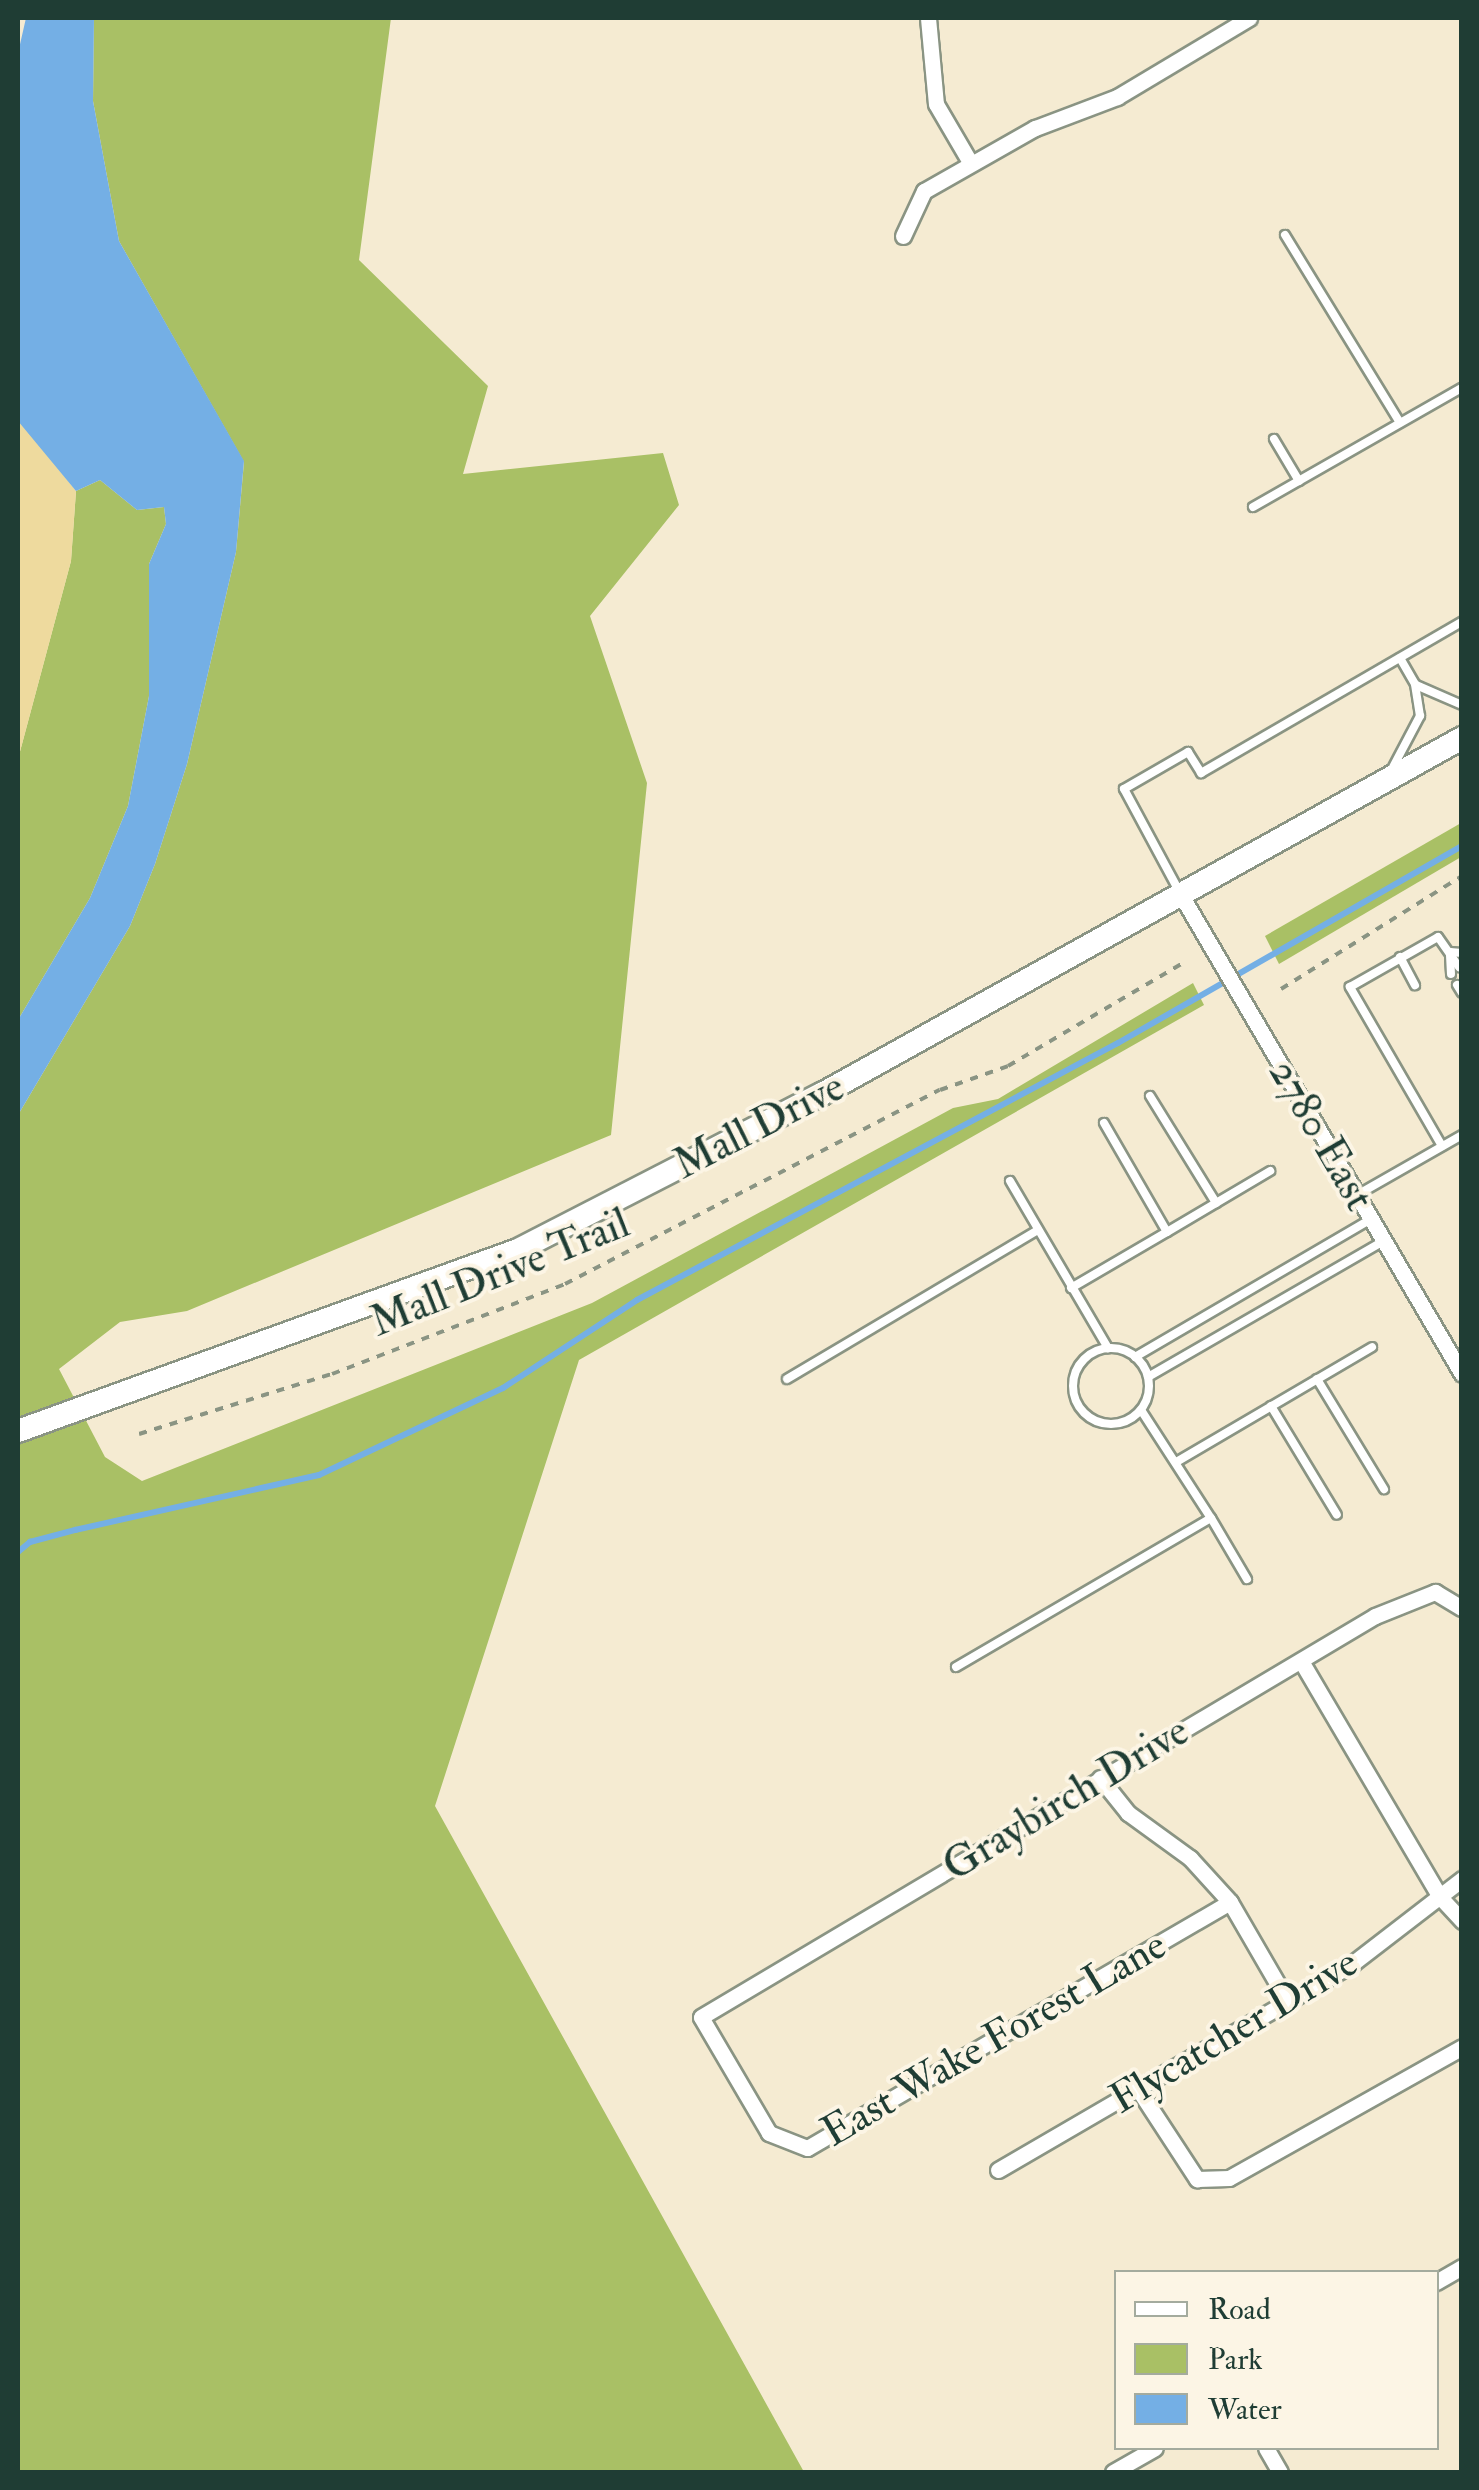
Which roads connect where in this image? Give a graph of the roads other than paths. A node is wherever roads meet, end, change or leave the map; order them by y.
1 (928, 18) edge
2 (1249, 18) edge
3 (971, 164) junction
4 (1285, 235) dead end
5 (902, 236) dead end
6 (1462, 388) edge
7 (1400, 423) junction
8 (1274, 439) dead end
9 (1299, 481) junction
10 (1254, 507) dead end
11 (1462, 622) edge
12 (1400, 658) junction
13 (1416, 684) junction
14 (1462, 704) edge
15 (1462, 738) edge
16 (1382, 783) junction
17 (1181, 896) junction
18 (1450, 952) junction
19 (1462, 953) edge
20 (1400, 957) junction
21 (1460, 968) edge
22 (1451, 974) dead end
23 (1415, 986) dead end
24 (1150, 1096) dead end
25 (1104, 1124) dead end
26 (1462, 1135) edge
27 (1442, 1146) junction
28 (1270, 1171) dead end
29 (1010, 1181) dead end
30 (1357, 1196) junction
31 (1216, 1203) junction
32 (1371, 1219) junction
33 (1038, 1230) junction
34 (1167, 1232) junction
35 (1384, 1241) junction
36 (1070, 1288) junction
37 (1372, 1347) dead end
38 (1108, 1348) junction
39 (1136, 1357) junction
40 (1462, 1374) edge
41 (1148, 1377) junction
42 (787, 1379) dead end
43 (1317, 1379) junction
44 (1272, 1406) junction
45 (1141, 1410) junction
46 (18, 1432) edge
47 (1178, 1461) junction
48 (1384, 1490) dead end
49 (1337, 1515) dead end
50 (1211, 1518) junction
51 (1247, 1579) dead end
52 (1462, 1608) edge
53 (1300, 1662) junction
54 (956, 1667) dead end
55 (1100, 1778) junction
56 (1462, 1879) edge
57 (1440, 1897) junction
58 (1230, 1902) junction
59 (1462, 1921) edge
60 (1288, 2002) junction
61 (700, 2017) joint
62 (1462, 2047) edge
63 (1138, 2089) junction
64 (998, 2170) dead end
65 (1462, 2267) edge
66 (1439, 2280) edge
67 (1152, 2450) edge
68 (1267, 2450) edge
69 (1113, 2472) edge
70 (1280, 2472) edge

1 - 3 street
2 - 3 street
3 - 5 street
4 - 7 lane
6 - 7 lane
7 - 9 lane
8 - 9 lane
9 - 10 lane
11 - 12 lane
12 - 13 lane
12 - 17 lane
13 - 14 lane
13 - 16 lane
15 - 16 main road, Mall Drive
16 - 17 main road, Mall Drive
17 - 30 street, 2780 East
17 - 46 main road, Mall Drive
18 - 19 lane
18 - 20 lane
18 - 21 lane
18 - 22 lane
20 - 23 lane
20 - 27 lane
24 - 31 lane
25 - 34 lane
26 - 27 lane
27 - 30 lane
28 - 31 lane
29 - 33 lane
30 - 32 street, 2780 East
31 - 34 lane
32 - 35 street, 2780 East
32 - 39 lane
33 - 36 lane
33 - 42 lane
34 - 36 lane
35 - 40 street, 2780 East
35 - 41 lane
36 - 38 lane
37 - 43 lane
38 - 39 lane
38 - 45 lane
39 - 41 lane
41 - 45 lane
43 - 44 lane
43 - 48 lane
44 - 47 lane
44 - 49 lane
45 - 47 lane
47 - 50 lane
50 - 51 lane
50 - 54 lane
52 - 53 street, Graybirch Drive
53 - 55 street, Graybirch Drive
53 - 57 street
55 - 58 street
55 - 61 street, Graybirch Drive
56 - 57 street, Flycatcher Drive
57 - 59 street
57 - 60 street, Flycatcher Drive
58 - 60 street
58 - 61 street, East Wake Forest Lane
60 - 63 street, Flycatcher Drive
62 - 63 street
63 - 64 street, Flycatcher Drive
65 - 66 street
67 - 69 street
68 - 70 street

